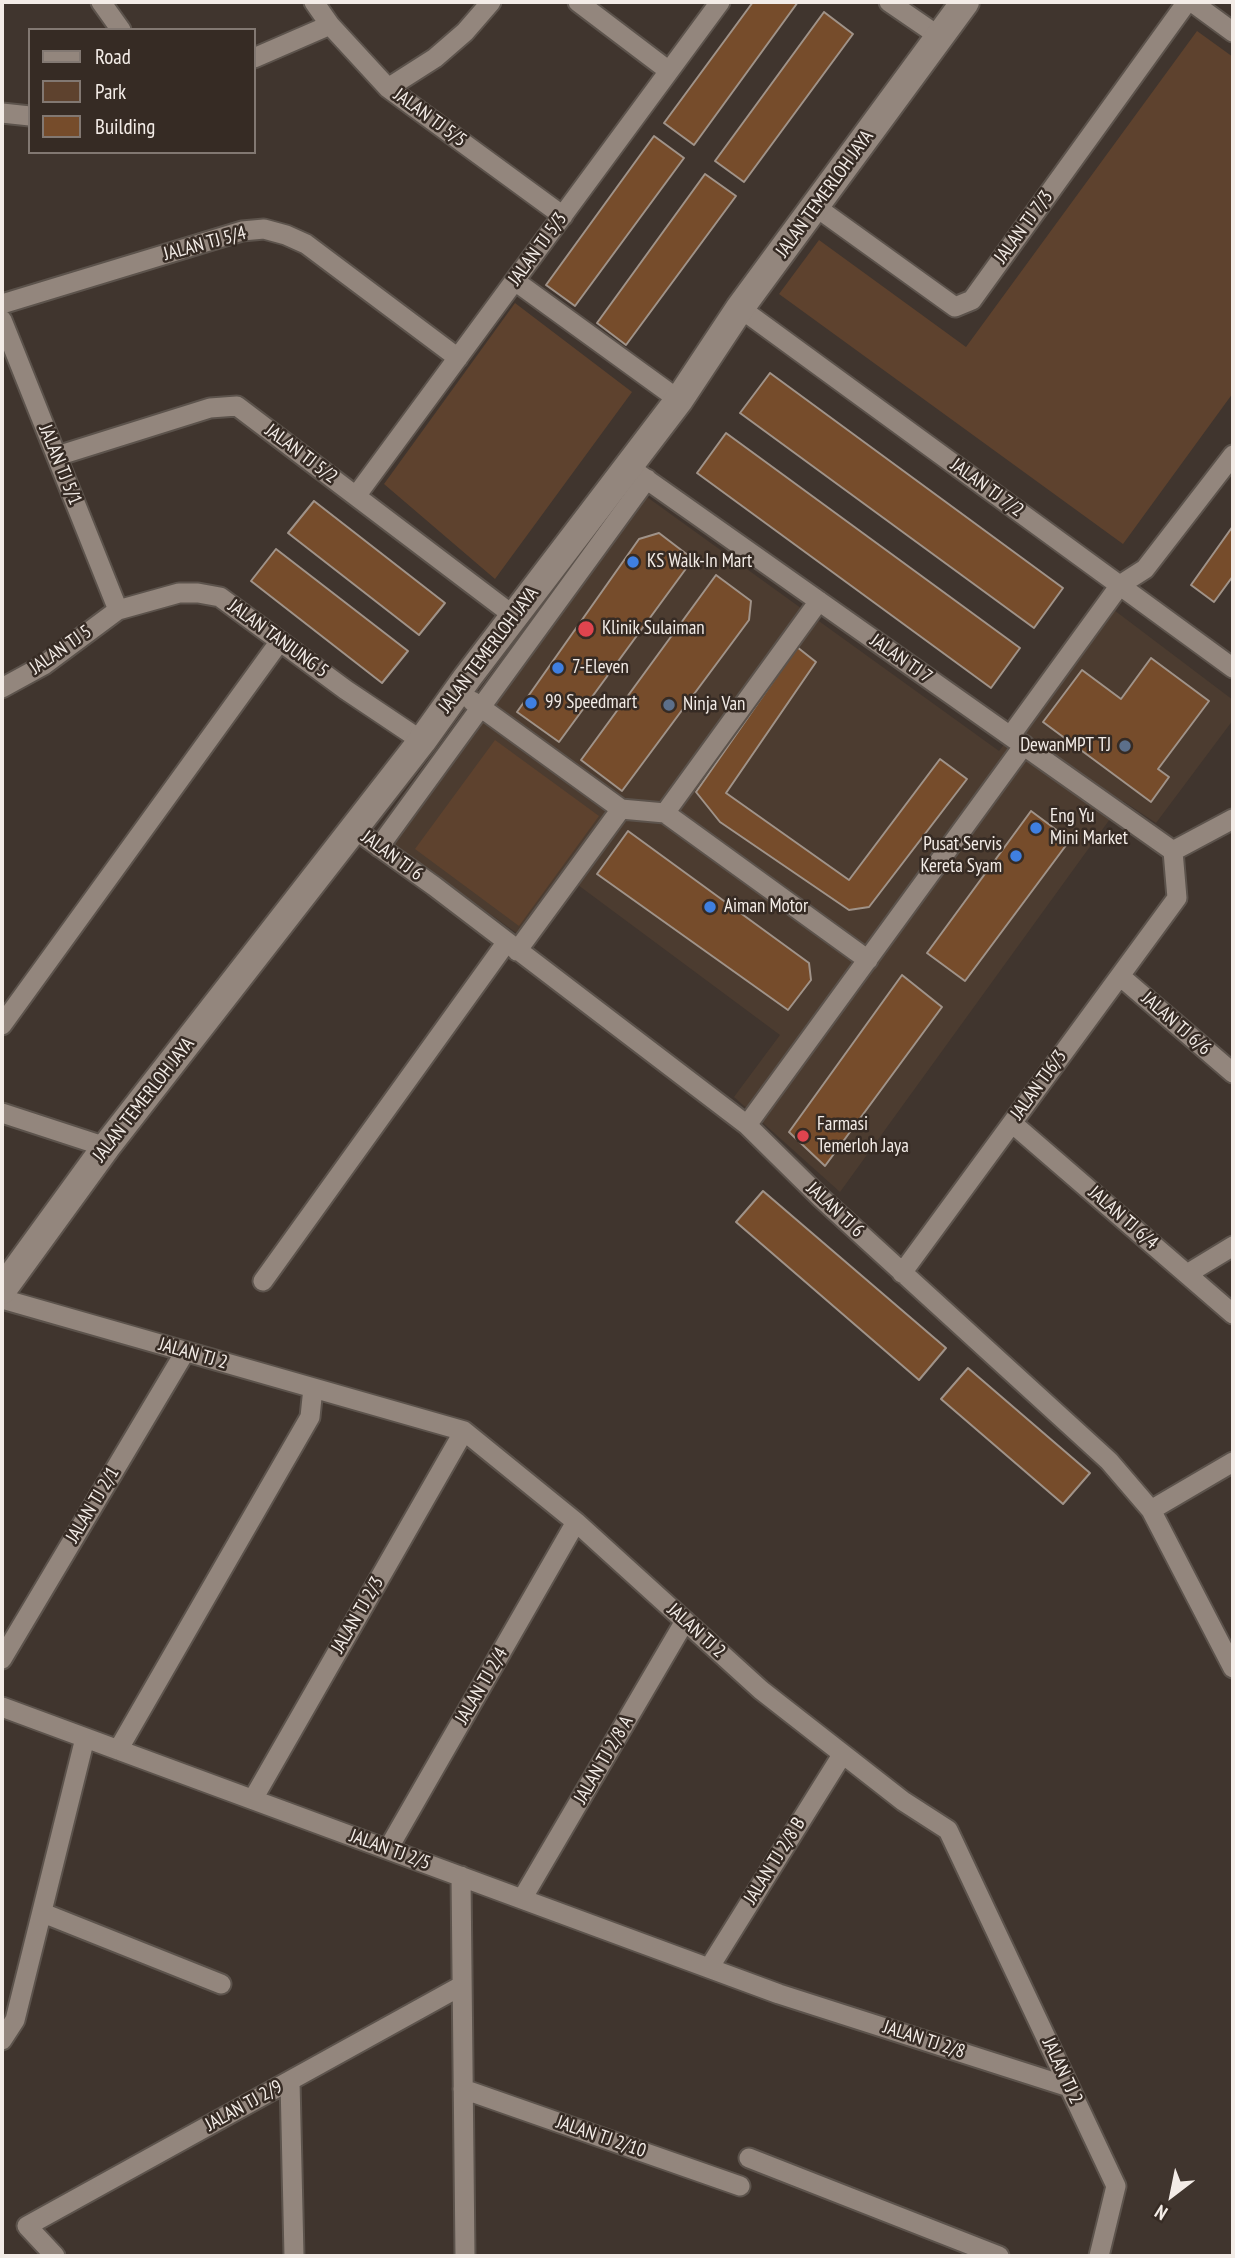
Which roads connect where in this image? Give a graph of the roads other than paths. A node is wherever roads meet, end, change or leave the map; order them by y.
1 (101, 2) edge
2 (314, 2) edge
3 (491, 2) edge
4 (578, 2) edge
5 (720, 2) edge
6 (889, 2) edge
7 (965, 2) edge
8 (1187, 2) edge
9 (1192, 2) edge
10 (330, 25) junction
11 (120, 28) edge
12 (1233, 32) edge
13 (940, 37) junction
14 (256, 57) edge
15 (669, 71) junction
16 (388, 88) junction
17 (2, 113) edge
18 (28, 116) edge
19 (816, 207) junction
20 (563, 216) junction
21 (515, 282) junction
22 (2, 304) edge
23 (740, 308) junction
24 (2, 320) edge
25 (458, 358) junction
26 (679, 400) junction
27 (57, 456) junction
28 (1233, 456) edge
29 (638, 473) junction
30 (356, 496) junction
31 (1120, 584) junction
32 (819, 601) junction
33 (118, 610) junction
34 (514, 616) junction
35 (280, 641) junction
36 (1233, 668) edge
37 (2, 688) edge
38 (470, 700) junction
39 (1017, 740) junction
40 (422, 741) junction
41 (621, 809) junction
42 (665, 813) junction
43 (1229, 826) edge
44 (354, 828) junction
45 (379, 847) junction
46 (1173, 850) junction
47 (511, 947) junction
48 (868, 960) junction
49 (1120, 976) junction
50 (2, 1025) edge
51 (1233, 1073) edge
52 (2, 1113) edge
53 (1012, 1123) junction
54 (747, 1125) junction
55 (106, 1147) junction
56 (1233, 1246) edge
57 (902, 1273) junction
58 (1186, 1273) junction
59 (263, 1281) dead end
60 (2, 1290) edge
61 (2, 1299) edge
62 (1233, 1314) edge
63 (185, 1352) junction
64 (313, 1388) junction
65 (464, 1431) junction
66 (1233, 1462) edge
67 (1151, 1510) junction
68 (576, 1522) junction
69 (685, 1621) junction
70 (1230, 1656) edge
71 (2, 1659) edge
72 (2, 1707) edge
73 (85, 1738) junction
74 (118, 1750) junction
75 (842, 1755) junction
76 (253, 1799) junction
77 (388, 1849) junction
78 (461, 1876) junction
79 (522, 1899) junction
80 (43, 1913) junction
81 (709, 1968) junction
82 (221, 1984) dead end
83 (461, 1986) junction
84 (779, 1994) joint
85 (2, 2040) edge
86 (290, 2081) junction
87 (1069, 2087) junction
88 (463, 2089) junction
89 (749, 2158) dead end
90 (740, 2186) dead end
91 (55, 2256) edge
92 (294, 2256) edge
93 (465, 2256) edge
94 (999, 2256) edge
95 (1099, 2256) edge

1 - 11 street
2 - 10 street, JALAN TJ 5/5
3 - 16 street
4 - 15 street
5 - 15 street, JALAN TJ 5/3
6 - 13 street
7 - 13 street, JALAN TEMERLOH JAYA
8 - 19 street, JALAN TJ 7/3
9 - 12 street
10 - 14 street
10 - 16 street, JALAN TJ 5/5
13 - 19 street, JALAN TEMERLOH JAYA
15 - 20 street, JALAN TJ 5/3
16 - 20 street, JALAN TJ 5/5
17 - 18 street
19 - 23 street, JALAN TEMERLOH JAYA
20 - 21 street, JALAN TJ 5/3
21 - 25 street, JALAN TJ 5/3
21 - 26 street
22 - 25 street, JALAN TJ 5/4
23 - 26 street, JALAN TEMERLOH JAYA
23 - 31 street, JALAN TJ 7/2
24 - 27 street, JALAN TJ 5/1
25 - 30 street, JALAN TJ 5/3
26 - 29 street, JALAN TEMERLOH JAYA
27 - 30 street, JALAN TJ 5/2
27 - 33 street, JALAN TJ 5/1
28 - 31 street
29 - 32 street, JALAN TJ 7
29 - 34 street, JALAN TEMERLOH JAYA
29 - 38 street
30 - 34 street, JALAN TJ 5/2
31 - 36 street, JALAN TJ 7/2
31 - 39 street
32 - 39 street, JALAN TJ 7
32 - 42 street
33 - 35 street, JALAN TANJUNG 5
33 - 37 street, JALAN TJ 5
34 - 38 street, JALAN TEMERLOH JAYA
35 - 40 street, JALAN TANJUNG 5
35 - 50 street
38 - 40 street, JALAN TEMERLOH JAYA
38 - 41 street
38 - 45 street
39 - 46 street, JALAN TJ 7
39 - 48 street
40 - 44 street, JALAN TEMERLOH JAYA
41 - 42 street
41 - 47 street
42 - 48 street
43 - 46 street
44 - 45 street, JALAN TJ 6
44 - 55 street, JALAN TEMERLOH JAYA
45 - 47 street, JALAN TJ 6
46 - 49 street, JALAN TJ6/3
47 - 54 street, JALAN TJ 6
47 - 59 street
48 - 54 street
49 - 51 street, JALAN TJ 6/6
49 - 53 street, JALAN TJ6/3
52 - 55 street
53 - 57 street, JALAN TJ6/3
53 - 58 street, JALAN TJ 6/4
54 - 57 street, JALAN TJ 6
55 - 60 street, JALAN TEMERLOH JAYA
56 - 58 street
57 - 67 street, JALAN TJ 6
58 - 62 street, JALAN TJ 6/4
61 - 63 street, JALAN TJ 2
63 - 64 street, JALAN TJ 2
63 - 71 street, JALAN TJ 2/1
64 - 65 street, JALAN TJ 2
64 - 74 street
65 - 68 street, JALAN TJ 2
65 - 76 street, JALAN TJ 2/3
66 - 67 street
67 - 70 street, JALAN TJ 6
68 - 69 street, JALAN TJ 2
68 - 77 street, JALAN TJ 2/4
69 - 75 street, JALAN TJ 2
69 - 79 street, JALAN TJ 2/8 A
72 - 73 street, JALAN TJ 2/5
73 - 74 street, JALAN TJ 2/5
73 - 80 street
74 - 76 street, JALAN TJ 2/5
75 - 81 street, JALAN TJ 2/8 B
75 - 87 street, JALAN TJ 2
76 - 77 street, JALAN TJ 2/5
77 - 78 street, JALAN TJ 2/5
78 - 79 street, JALAN TJ 2/5
78 - 83 street
79 - 81 street, JALAN TJ 2/5
80 - 82 street
80 - 85 street
81 - 84 street, JALAN TJ 2/5
83 - 86 street, JALAN TJ 2/9
83 - 88 street
84 - 87 street, JALAN TJ 2/8
86 - 91 street, JALAN TJ 2/9
86 - 92 street
87 - 95 street, JALAN TJ 2
88 - 90 street, JALAN TJ 2/10
88 - 93 street
89 - 94 street

